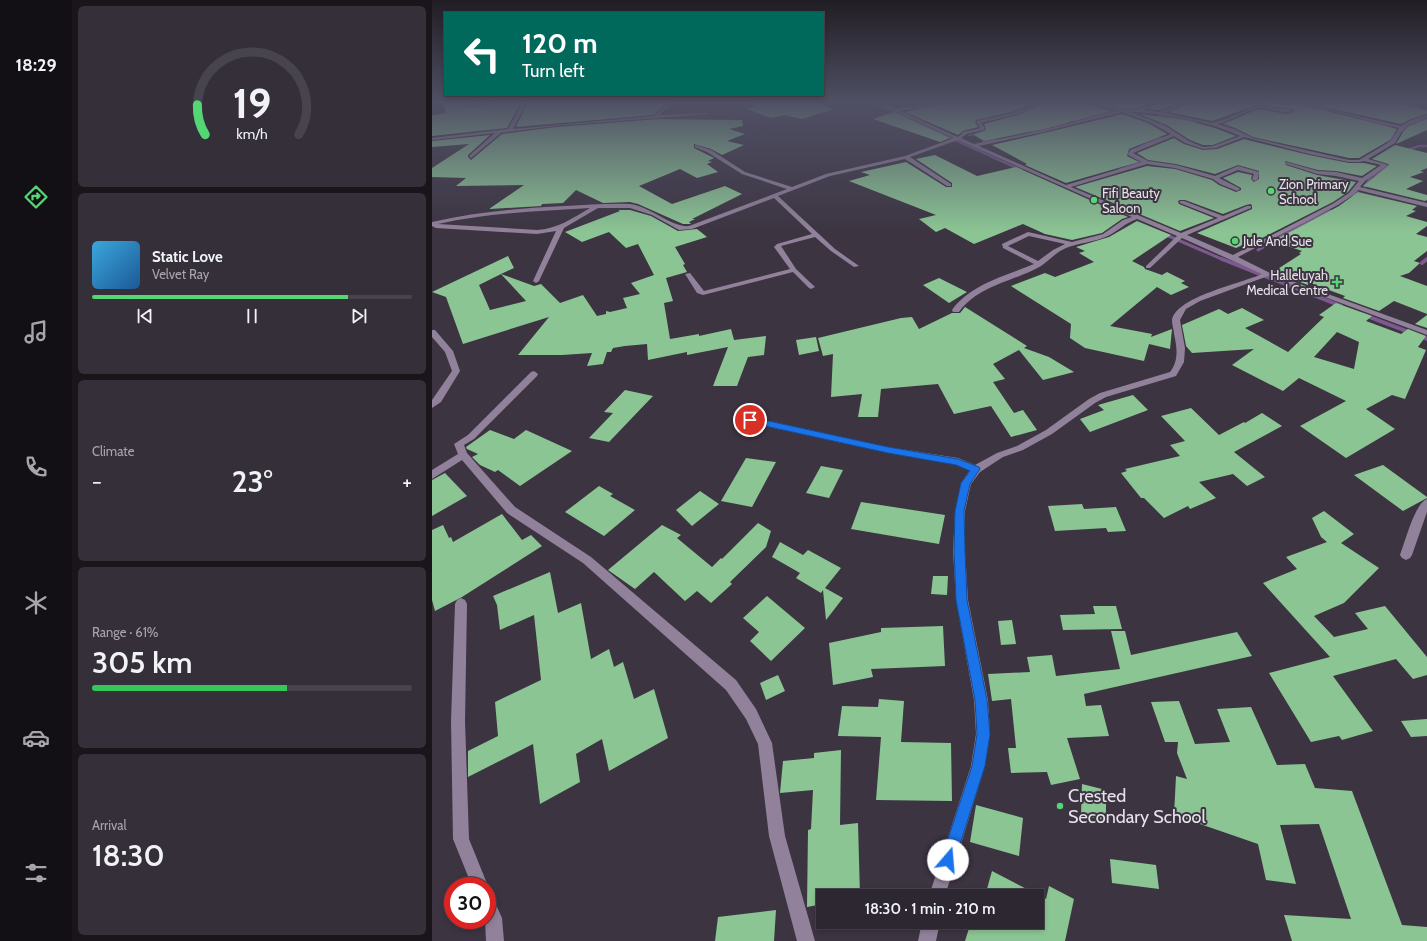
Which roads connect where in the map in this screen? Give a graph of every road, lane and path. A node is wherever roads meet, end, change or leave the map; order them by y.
1 (483, 146) edge
2 (698, 146) dead end
3 (937, 146) edge
4 (978, 146) edge
5 (1145, 146) edge
6 (1201, 146) edge
7 (1214, 146) edge
8 (1281, 146) edge
9 (1386, 146) edge
10 (471, 157) dead end
11 (906, 157) junction
12 (1364, 159) junction
13 (1147, 162) junction
14 (1288, 163) dead end
15 (1215, 178) junction
16 (1255, 179) dead end
17 (1363, 180) junction
18 (949, 185) dead end
19 (1066, 187) junction
20 (1358, 188) junction
21 (794, 189) junction
22 (1237, 189) dead end
23 (775, 196) junction
24 (1182, 202) dead end
25 (1427, 205) edge
26 (600, 206) junction
27 (1249, 207) dead end
28 (432, 217) edge
29 (462, 217) junction
30 (1136, 217) junction
31 (1224, 218) junction
32 (432, 225) edge
33 (561, 227) junction
34 (816, 235) junction
35 (1180, 236) junction
36 (1070, 244) junction
37 (1232, 257) junction
38 (1039, 264) junction
39 (856, 266) dead end
40 (1148, 267) dead end
41 (794, 270) junction
42 (688, 274) dead end
43 (1268, 274) junction
44 (536, 281) dead end
45 (811, 288) dead end
46 (956, 310) dead end
47 (432, 332) edge
48 (1427, 333) edge
49 (534, 374) dead end
50 (432, 405) edge
51 (750, 420) dead end
52 (463, 454) junction
53 (976, 469) junction
54 (432, 475) edge
55 (1427, 503) edge
56 (1406, 555) dead end
57 (460, 604) dead end
58 (476, 877) edge
59 (939, 889) edge
60 (494, 929) edge
61 (930, 929) edge
62 (495, 941) edge
63 (806, 941) edge
64 (927, 941) edge

1 - 10 street
2 - 21 street
3 - 11 street
4 - 19 street
5 - 13 street
6 - 7 street
8 - 12 street
9 - 12 street
11 - 18 street
11 - 21 street
12 - 17 street
13 - 15 street
13 - 19 street
14 - 17 street
15 - 16 street
15 - 22 street
17 - 20 street
19 - 30 street
20 - 25 street
20 - 37 street
21 - 23 street
23 - 26 street
23 - 34 street
24 - 31 street
26 - 29 street
26 - 33 street
27 - 31 street
28 - 29 street
29 - 32 street
30 - 35 street
30 - 36 street
31 - 35 street
32 - 33 street
33 - 44 street
34 - 39 street
34 - 41 street
35 - 37 street
35 - 40 street
36 - 38 street
36 - 38 street
37 - 43 street
38 - 46 street
41 - 42 street
41 - 45 street
43 - 48 street
43 - 53 street
47 - 50 street
49 - 52 street
51 - 53 street
52 - 54 street
52 - 63 street
53 - 59 street
55 - 56 street
57 - 58 street
60 - 62 street
61 - 64 street

